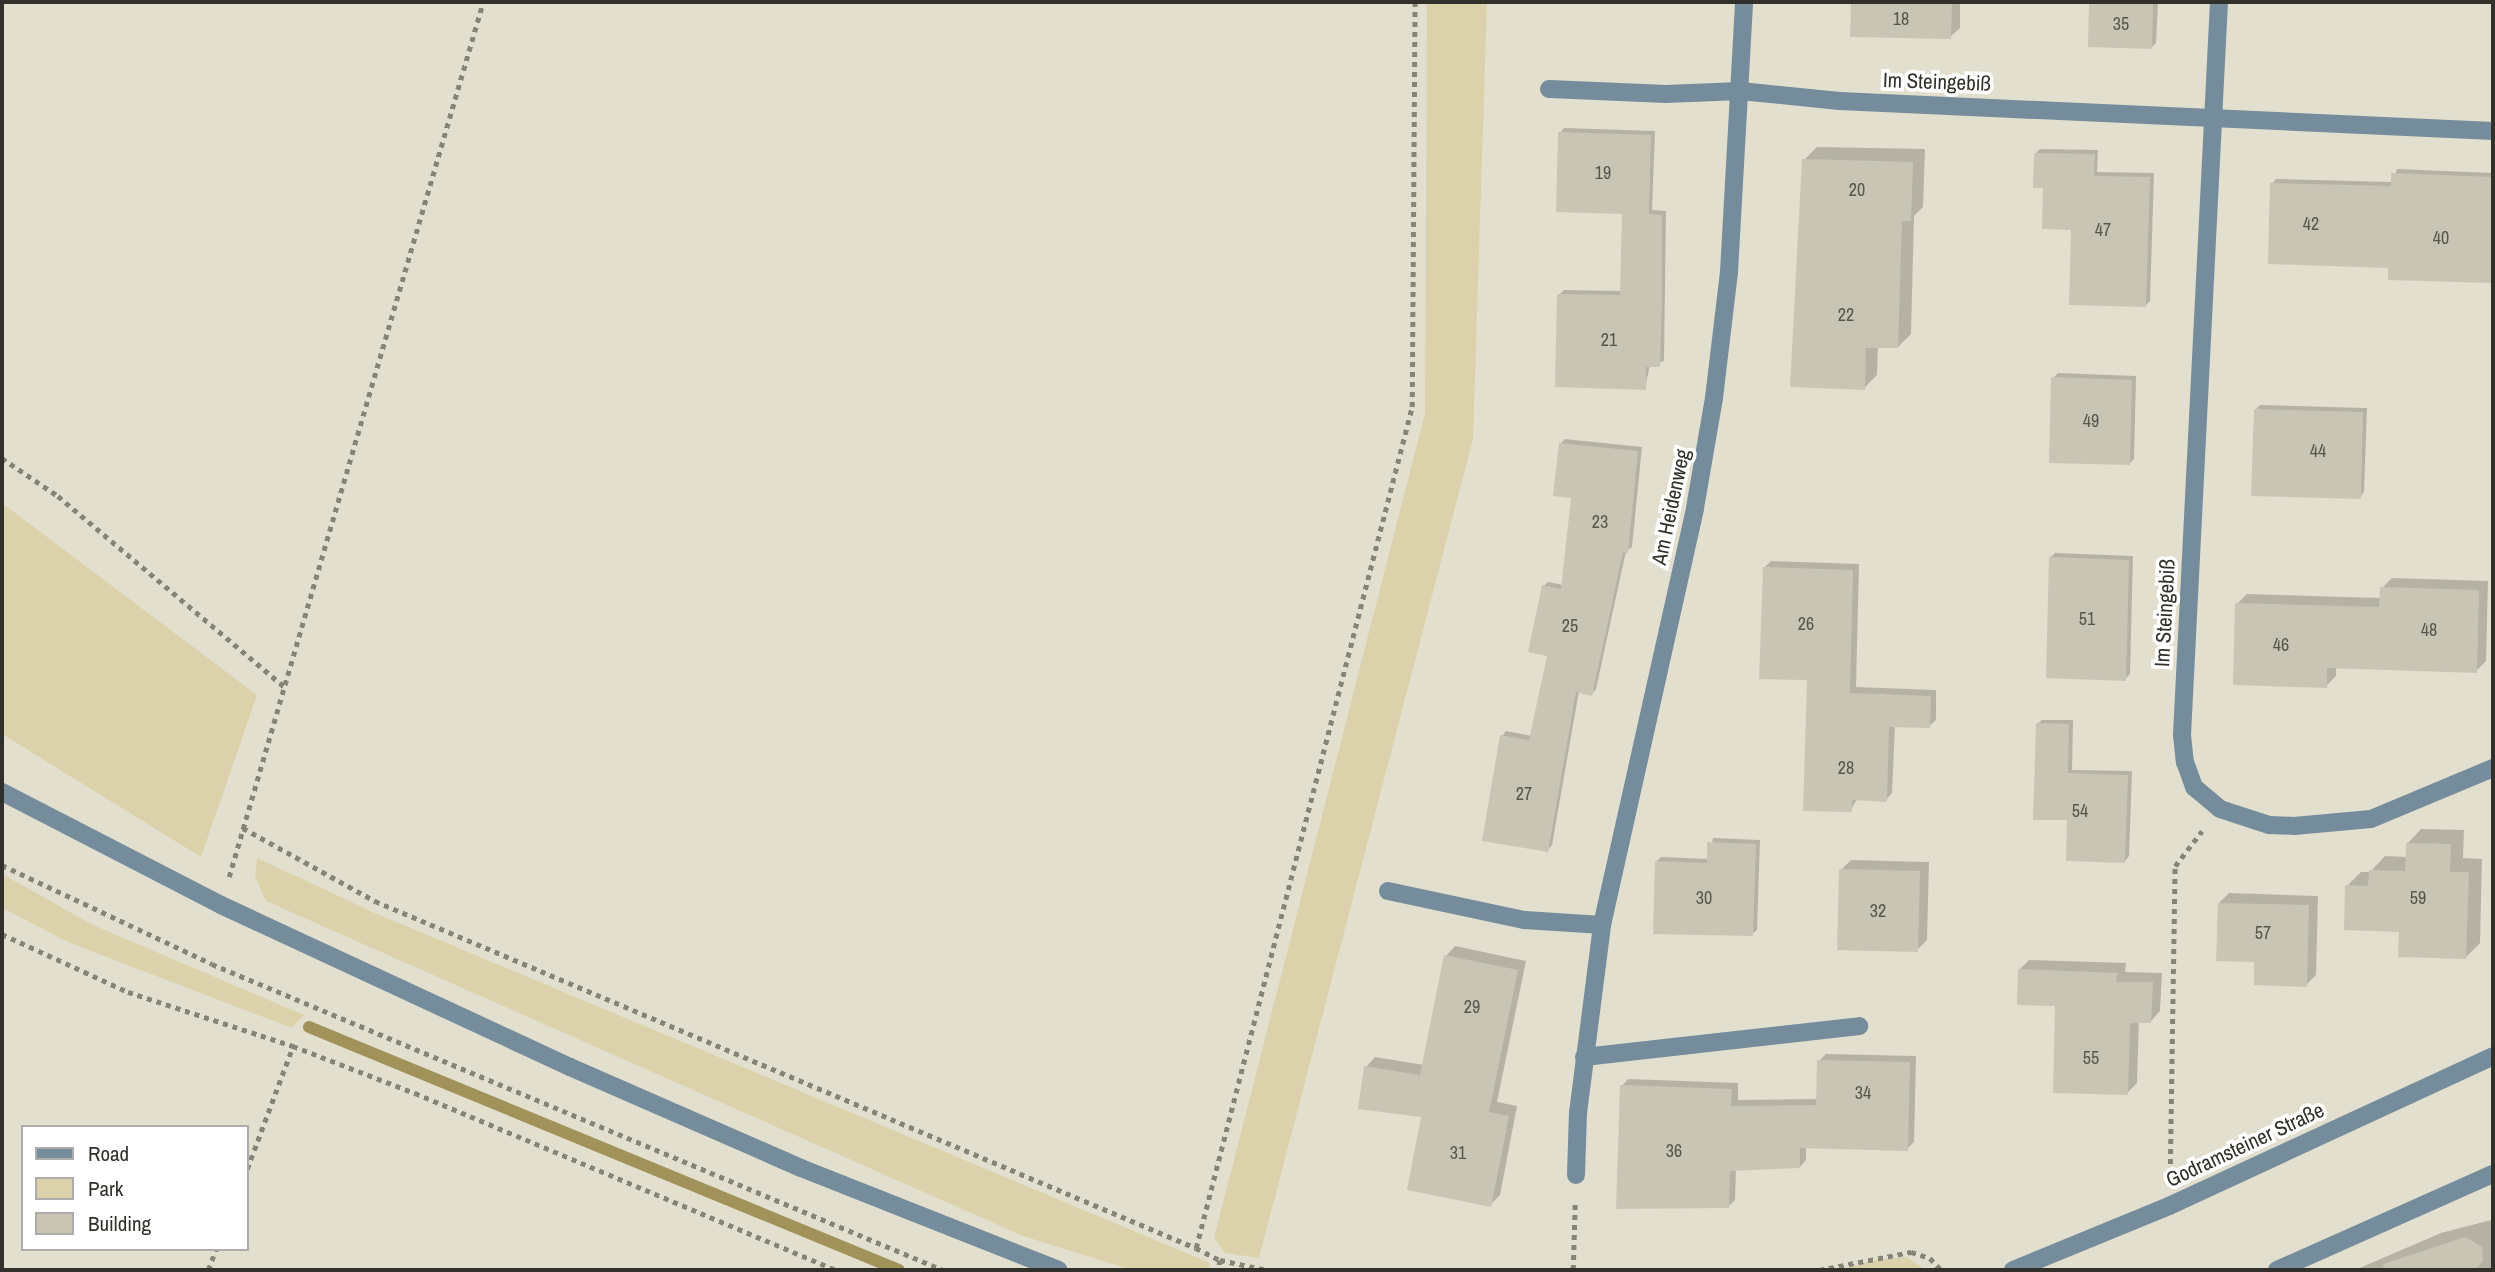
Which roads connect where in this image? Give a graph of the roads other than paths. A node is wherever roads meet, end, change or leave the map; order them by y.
1 (1744, 2) edge
2 (2219, 2) edge
3 (1549, 89) dead end
4 (1740, 92) junction
5 (2215, 120) junction
6 (2493, 131) edge
7 (2493, 768) edge
8 (2, 792) edge
9 (1388, 891) dead end
10 (1602, 925) junction
11 (1859, 1026) dead end
12 (2493, 1056) edge
13 (1584, 1057) junction
14 (2493, 1174) edge
15 (1576, 1175) road end
16 (1059, 1270) edge
17 (2014, 1270) edge
18 (2277, 1270) edge

1 - 4 street, Am Heidenweg
2 - 5 street
3 - 4 street
4 - 5 street, Im Steingebiß
4 - 10 street, Am Heidenweg
5 - 6 street, Im Steingebiß
5 - 7 street, Im Steingebiß
8 - 16 street
9 - 10 street
10 - 13 street, Am Heidenweg
11 - 13 street
12 - 17 street, Godramsteiner Straße
13 - 15 street, Am Heidenweg
14 - 18 street

